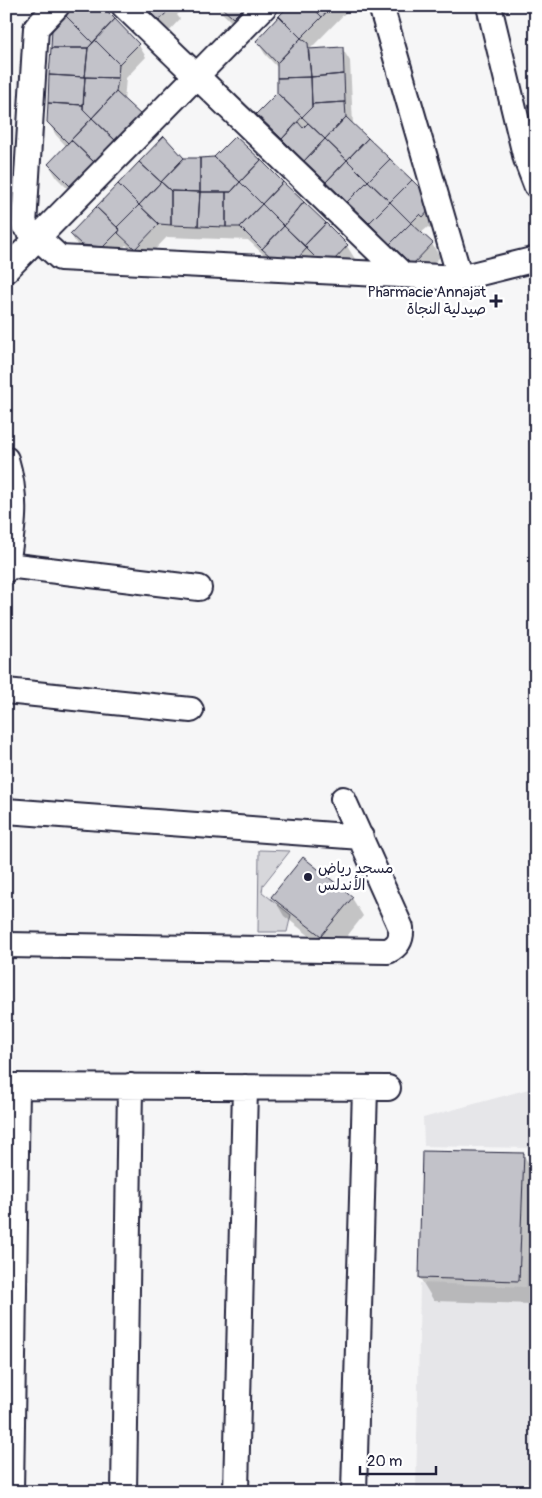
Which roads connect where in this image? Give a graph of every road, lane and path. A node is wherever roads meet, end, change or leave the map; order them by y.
1 (57, 6) edge
2 (124, 6) edge
3 (265, 6) edge
4 (381, 6) edge
5 (489, 6) edge
6 (196, 76) junction
7 (536, 185) edge
8 (38, 238) junction
9 (536, 259) edge
10 (6, 270) edge
11 (403, 275) junction
12 (460, 278) junction
13 (6, 459) edge
14 (7, 567) edge
15 (199, 588) dead end
16 (6, 691) edge
17 (191, 710) dead end
18 (343, 799) dead end
19 (6, 811) edge
20 (360, 837) junction
21 (6, 945) edge
22 (12, 1086) edge
23 (130, 1086) junction
24 (245, 1087) junction
25 (364, 1088) junction
26 (388, 1088) dead end
27 (11, 1492) edge
28 (124, 1492) edge
29 (236, 1492) edge
30 (354, 1492) edge

1 - 8 street
2 - 6 street
3 - 6 street
4 - 12 street
5 - 7 street
6 - 8 street
6 - 11 street
8 - 10 street
8 - 11 street
9 - 12 street
11 - 12 street
13 - 14 street
14 - 15 street
16 - 17 street
18 - 20 street
19 - 20 street
20 - 21 street
22 - 23 street
22 - 27 street
23 - 24 street
23 - 28 street
24 - 25 street
24 - 29 street
25 - 26 street
25 - 30 street

